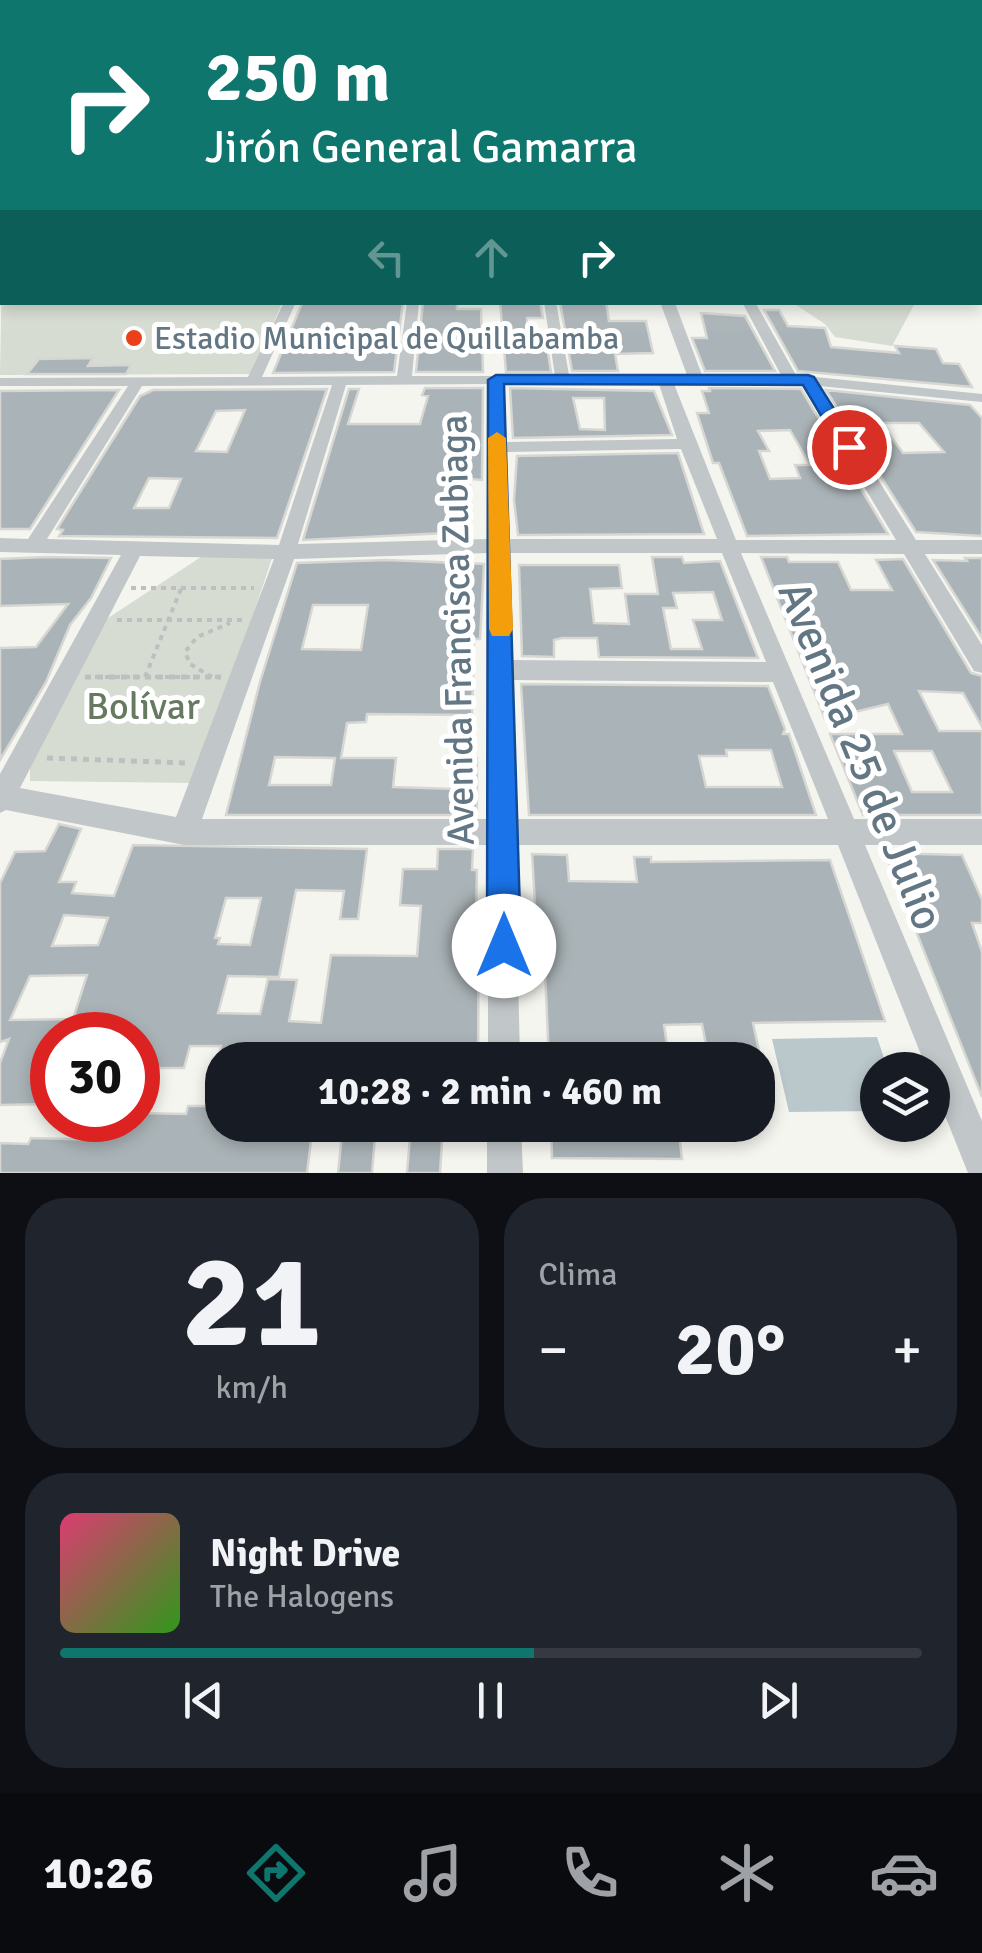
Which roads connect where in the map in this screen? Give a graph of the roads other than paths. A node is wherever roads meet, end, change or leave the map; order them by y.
1 (289, 305) edge
2 (413, 305) edge
3 (550, 305) edge
4 (670, 305) edge
5 (750, 305) edge
6 (665, 379) junction
7 (696, 379) junction
8 (799, 379) junction
9 (138, 380) junction
10 (496, 380) junction
11 (563, 380) junction
12 (253, 381) junction
13 (0, 382) edge
14 (340, 382) junction
15 (404, 382) junction
16 (982, 398) edge
17 (687, 444) junction
18 (498, 448) junction
19 (0, 545) edge
20 (34, 545) junction
21 (500, 546) junction
22 (910, 546) junction
23 (982, 547) edge
24 (134, 548) junction
25 (731, 548) junction
26 (287, 550) junction
27 (982, 664) edge
28 (502, 670) junction
29 (782, 672) junction
30 (1, 798) edge
31 (184, 832) junction
32 (503, 832) junction
33 (982, 832) edge
34 (849, 835) junction
35 (504, 1042) edge
36 (504, 1142) edge
37 (982, 1163) edge
38 (505, 1173) edge

1 - 12 street
2 - 15 street
3 - 11 street
4 - 7 street
5 - 8 street
6 - 7 street
6 - 11 street
6 - 17 street, Avenida 25 de Julio
7 - 8 street
8 - 16 street
8 - 22 street
9 - 12 street
9 - 13 street
9 - 20 street
10 - 11 street
10 - 15 street
10 - 18 street, Avenida Francisca Zubiaga
12 - 14 street
14 - 15 street
14 - 26 street
17 - 18 street
17 - 25 street, Avenida 25 de Julio
18 - 21 street, Avenida Francisca Zubiaga
19 - 20 street
20 - 24 street
21 - 25 street
21 - 26 street
21 - 28 street, Avenida Francisca Zubiaga
22 - 23 street
22 - 25 street
22 - 27 street
24 - 26 street
24 - 30 street
25 - 29 street, Avenida 25 de Julio
26 - 31 street
28 - 29 street
28 - 32 street, Avenida Francisca Zubiaga
29 - 34 street, Avenida 25 de Julio
30 - 31 street
31 - 32 street
32 - 34 street
32 - 35 street, Avenida Francisca Zubiaga
33 - 34 street
34 - 37 street, Avenida 25 de Julio
36 - 38 street

